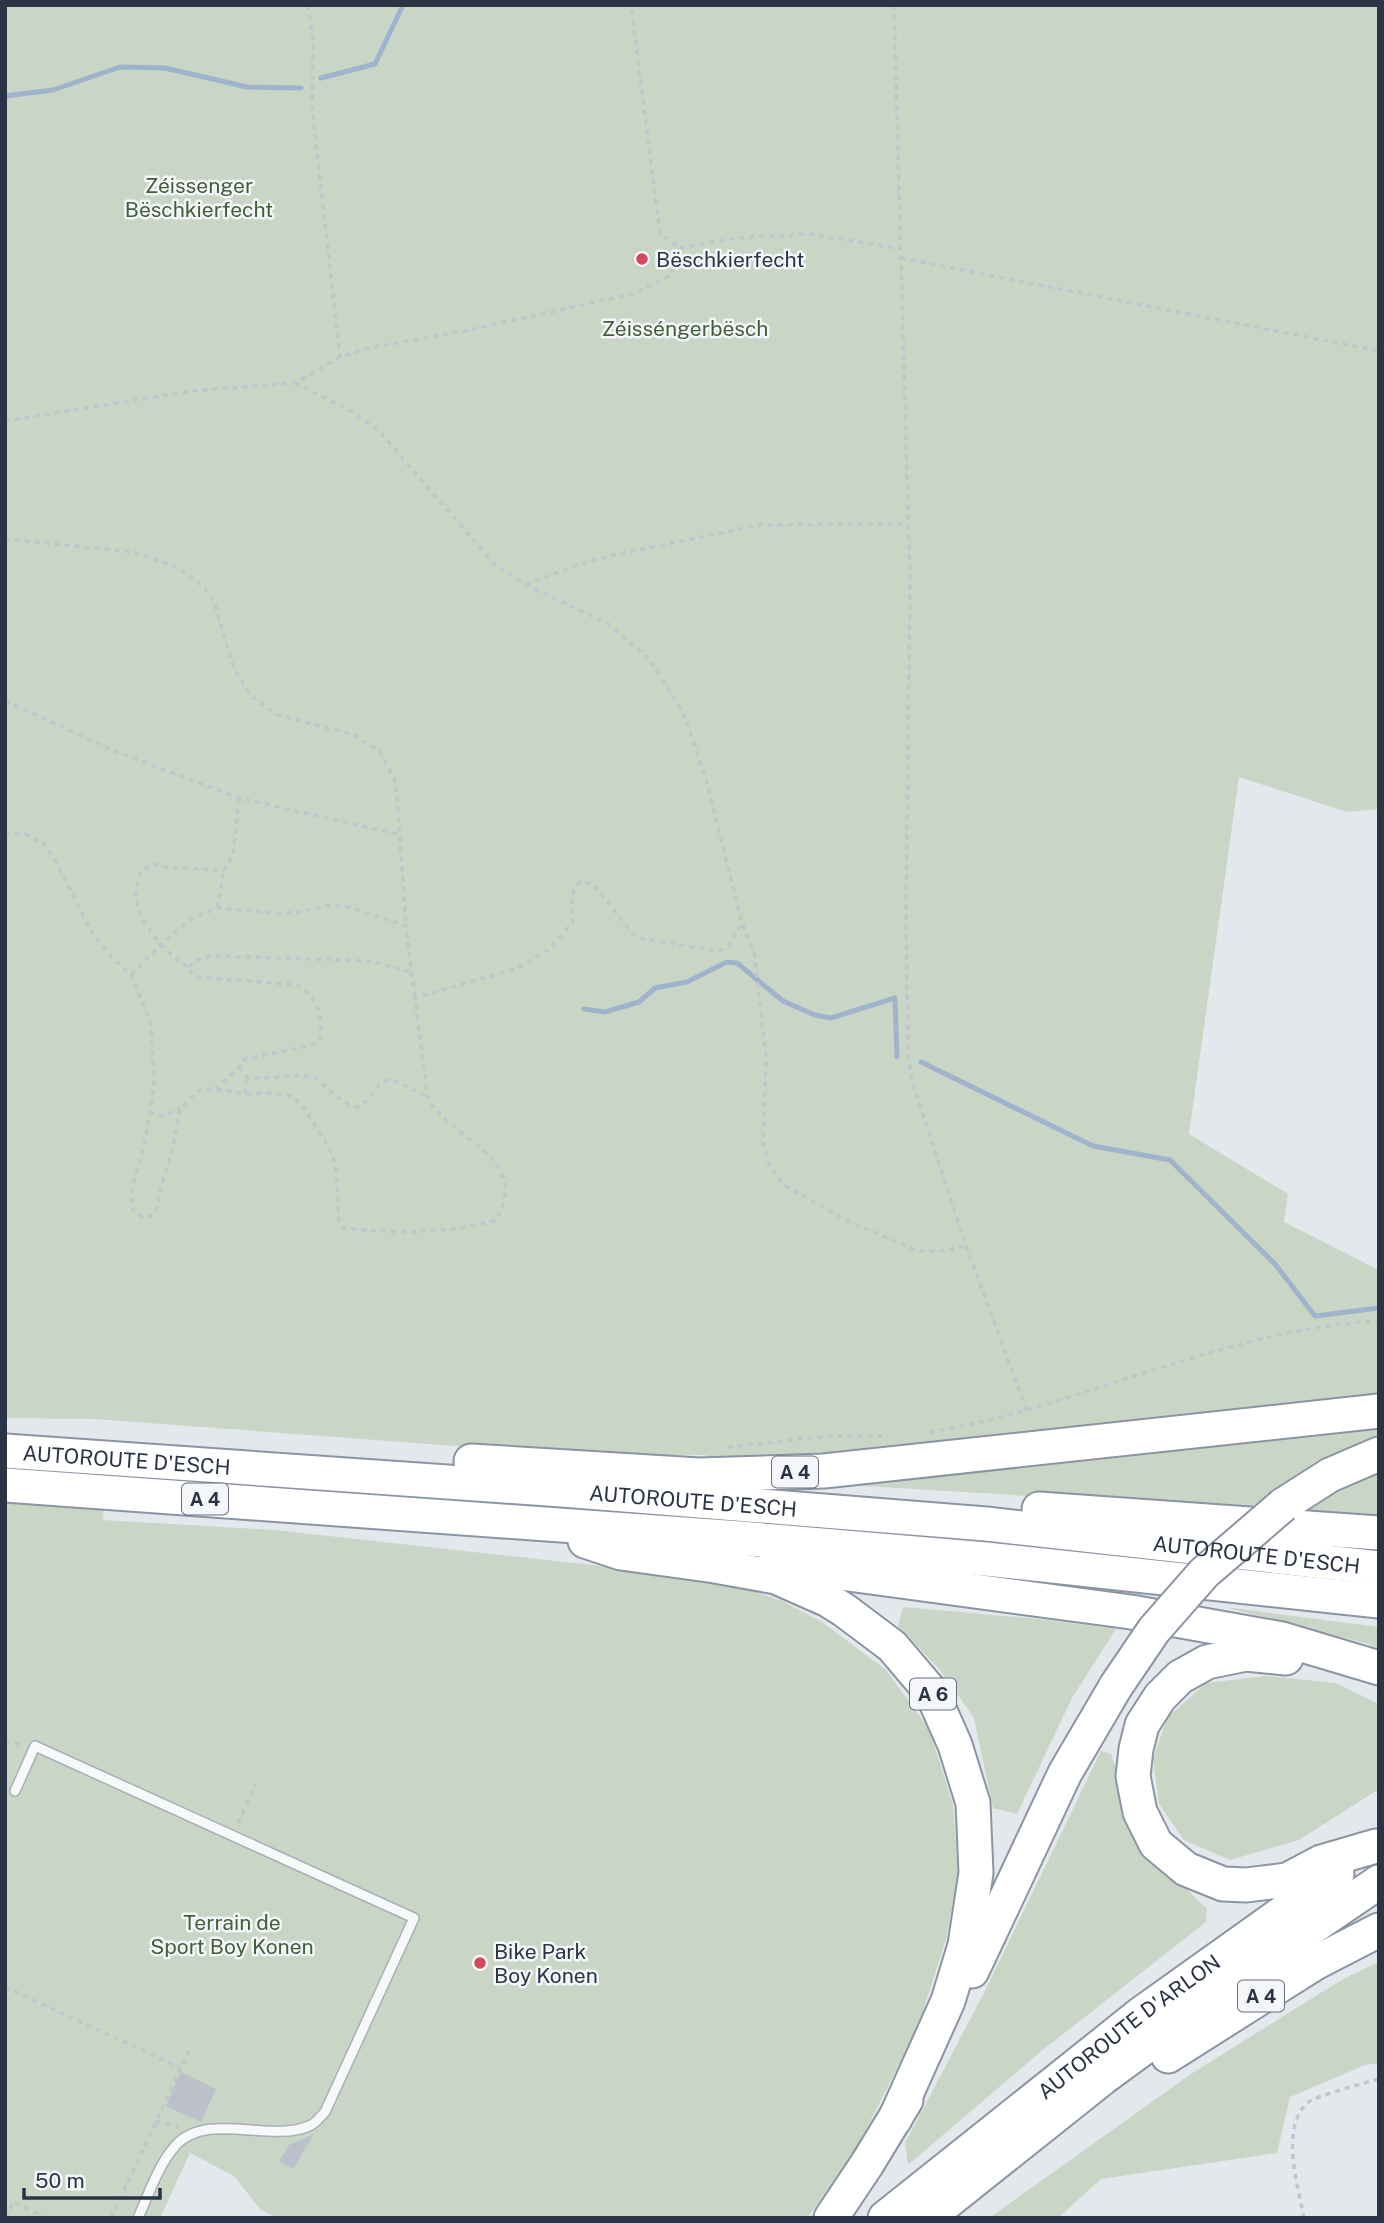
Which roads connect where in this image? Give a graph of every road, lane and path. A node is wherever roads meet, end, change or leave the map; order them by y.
1 (309, 5) edge
2 (631, 5) edge
3 (894, 5) edge
4 (680, 248) junction
5 (901, 249) junction
6 (901, 258) junction
7 (1379, 351) edge
8 (340, 357) junction
9 (295, 383) junction
10 (5, 421) edge
11 (909, 524) junction
12 (5, 539) edge
13 (526, 585) junction
14 (5, 701) edge
15 (239, 798) junction
16 (5, 833) edge
17 (401, 835) junction
18 (224, 870) junction
19 (217, 908) junction
20 (743, 923) junction
21 (406, 926) junction
22 (161, 944) junction
23 (189, 967) junction
24 (411, 972) junction
25 (131, 975) junction
26 (415, 998) junction
27 (239, 1068) junction
28 (247, 1077) junction
29 (215, 1088) junction
30 (245, 1094) junction
31 (428, 1098) junction
32 (180, 1109) junction
33 (149, 1113) junction
34 (966, 1246) junction
35 (1379, 1321) edge
36 (1027, 1411) junction
37 (1379, 1411) edge
38 (928, 1432) dead end
39 (893, 1436) dead end
40 (720, 1448) dead end
41 (5, 1451) edge
42 (1379, 1454) edge
43 (209, 1464) junction
44 (5, 1485) edge
45 (562, 1490) junction
46 (533, 1524) junction
47 (1379, 1533) edge
48 (1379, 1568) edge
49 (1379, 1601) edge
50 (1379, 1668) edge
51 (1379, 1685) edge
52 (256, 1784) dead end
53 (15, 1791) dead end
54 (232, 1835) junction
55 (1378, 1845) edge
56 (1379, 1882) edge
57 (1379, 1930) edge
58 (5, 1987) edge
59 (189, 2051) dead end
60 (181, 2068) junction
61 (1104, 2077) junction
62 (1379, 2079) edge
63 (895, 2119) junction
64 (6, 2218) edge
65 (47, 2218) edge
66 (111, 2218) edge
67 (138, 2218) edge
68 (831, 2218) edge
69 (885, 2218) edge
70 (928, 2218) edge
71 (1304, 2218) edge

1 - 8 path
2 - 4 path
3 - 5 path
4 - 5 path
4 - 8 path
5 - 6 path
6 - 7 path
6 - 11 path
8 - 9 path
9 - 10 path
9 - 13 path
11 - 13 path
11 - 34 path
12 - 17 path
13 - 20 path
14 - 15 path
15 - 17 path
15 - 18 path
16 - 25 path
17 - 21 path
18 - 19 path
18 - 22 path
19 - 21 path
19 - 22 path
20 - 26 path
20 - 34 path
21 - 24 path
22 - 23 path
22 - 25 path
23 - 24 path
23 - 27 path
24 - 26 path
25 - 33 path
26 - 31 path
27 - 28 path
27 - 29 path
28 - 30 path
28 - 31 path
29 - 30 path
29 - 32 path
30 - 31 path
32 - 33 path
32 - 33 path
34 - 36 path
35 - 36 path
36 - 38 path
37 - 43 highway, A 4
39 - 40 path
41 - 43 highway, AUTOROUTE D'ESCH / A 4
42 - 63 highway, A 6, bridge
43 - 45 highway, AUTOROUTE D'ESCH / A 4
44 - 46 highway, AUTOROUTE D'ESCH / A 4
45 - 47 highway, A 4
45 - 48 highway, AUTOROUTE D'ESCH / A 4
46 - 49 highway, AUTOROUTE D'ESCH / A 4
46 - 50 highway
46 - 63 highway, A 6
51 - 55 highway
52 - 54 path
53 - 54 lane
54 - 67 lane
55 - 69 highway, AUTOROUTE D'ARLON
56 - 61 highway, AUTOROUTE D'ARLON
57 - 61 highway, A 4
58 - 60 path
59 - 60 path
60 - 66 path
61 - 70 highway, AUTOROUTE D'ARLON
62 - 71 path
63 - 68 highway, A 6
64 - 65 path

